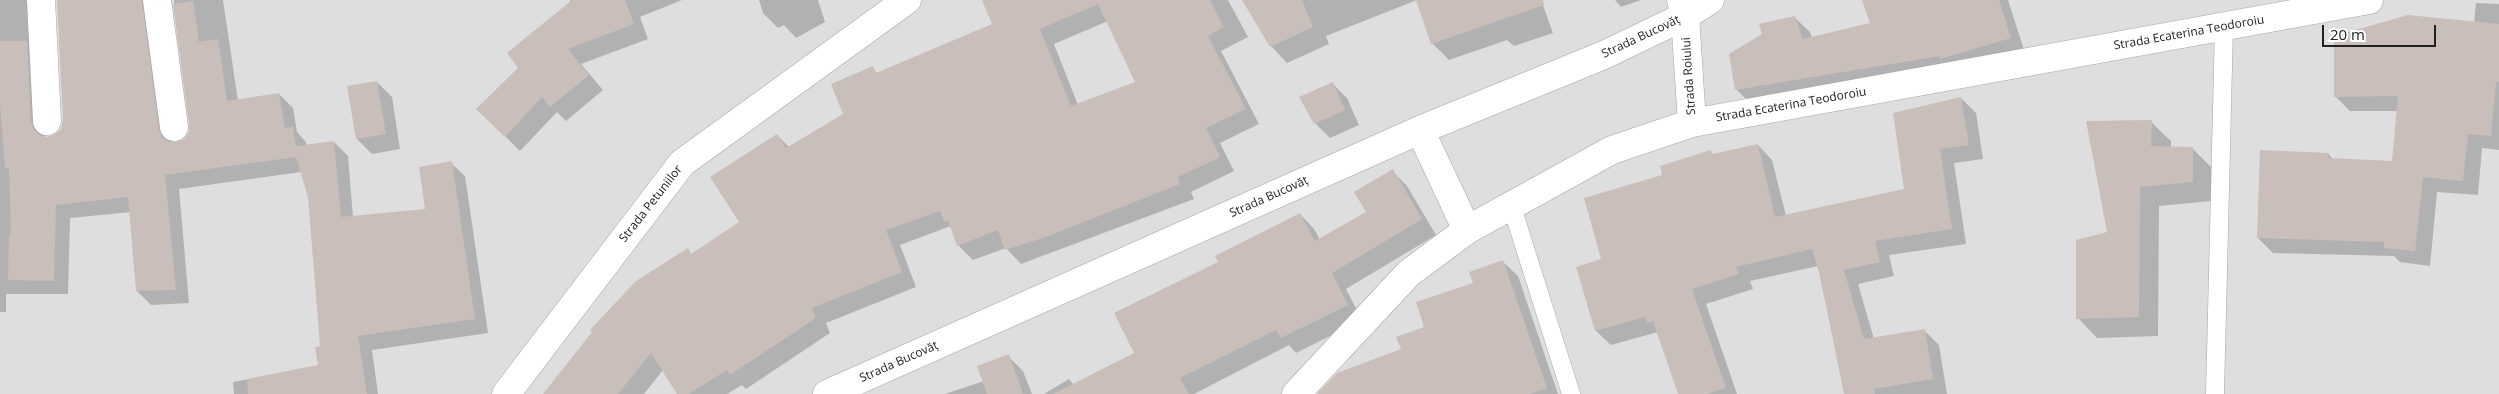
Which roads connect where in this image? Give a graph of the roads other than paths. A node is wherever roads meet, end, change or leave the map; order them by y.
1 (41, 0) edge
2 (157, 0) edge
3 (907, 0) edge
4 (1710, 0) edge
5 (2369, 0) edge
6 (1683, 8) edge
7 (2224, 26) junction
8 (46, 121) dead end
9 (1692, 123) junction
10 (174, 127) dead end
11 (1420, 130) junction
12 (1511, 204) junction
13 (1467, 230) junction
14 (506, 394) edge
15 (827, 394) edge
16 (1296, 394) edge
17 (1571, 394) edge
18 (2215, 394) edge

1 - 8 street
2 - 10 street
3 - 14 street, Strada Petuniilor
4 - 6 street, Strada Bucovăț
5 - 7 street, Strada Ecaterina Teodoroiu
6 - 9 street, Strada Roiului
6 - 11 street, Strada Bucovăț
7 - 9 street, Strada Ecaterina Teodoroiu
7 - 18 lane
9 - 12 street, Strada Ecaterina Teodoroiu
11 - 13 street
11 - 15 street, Strada Bucovăț
12 - 13 street, Strada Ecaterina Teodoroiu
12 - 17 lane
13 - 16 street, Strada Ecaterina Teodoroiu

